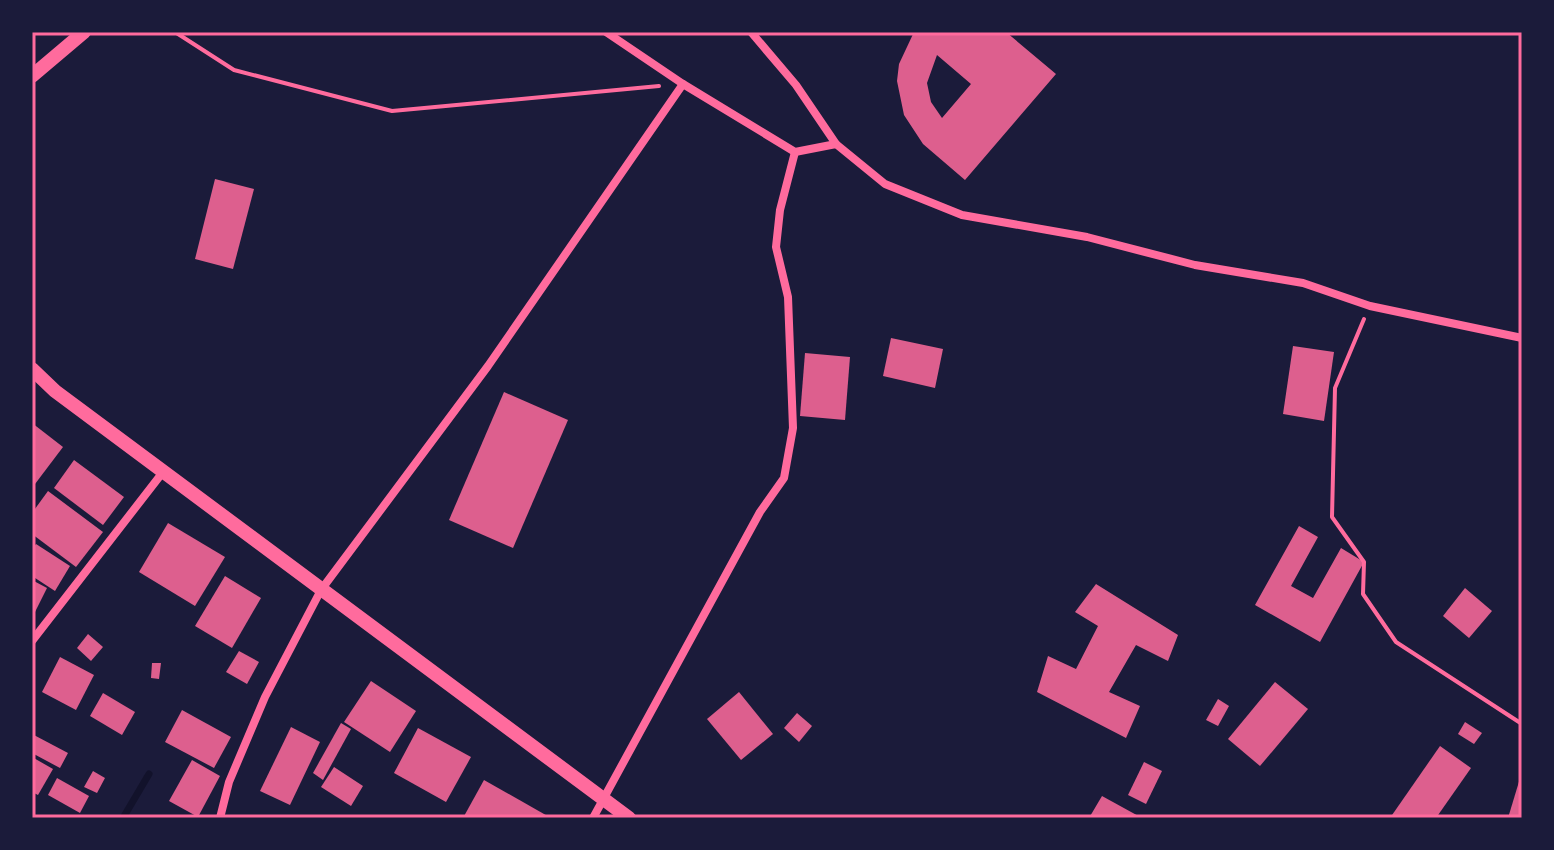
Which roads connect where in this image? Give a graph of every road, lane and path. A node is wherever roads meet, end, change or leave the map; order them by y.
1 (84, 32) edge
2 (175, 32) edge
3 (606, 32) edge
4 (751, 32) edge
5 (32, 76) edge
6 (683, 84) junction
7 (836, 144) junction
8 (795, 152) junction
9 (1370, 306) junction
10 (1522, 338) edge
11 (32, 369) edge
12 (163, 472) junction
13 (321, 590) junction
14 (32, 641) edge
15 (1522, 724) edge
16 (604, 801) junction
17 (220, 818) edge
18 (593, 818) edge
19 (629, 818) edge

1 - 5 street
2 - 6 path
3 - 6 street
4 - 7 street
6 - 8 street
6 - 13 street
7 - 8 street
7 - 9 street
8 - 16 street
9 - 10 street
9 - 15 path
11 - 12 street
12 - 13 street
12 - 14 street
13 - 16 street
13 - 17 street
16 - 18 street
16 - 19 street

